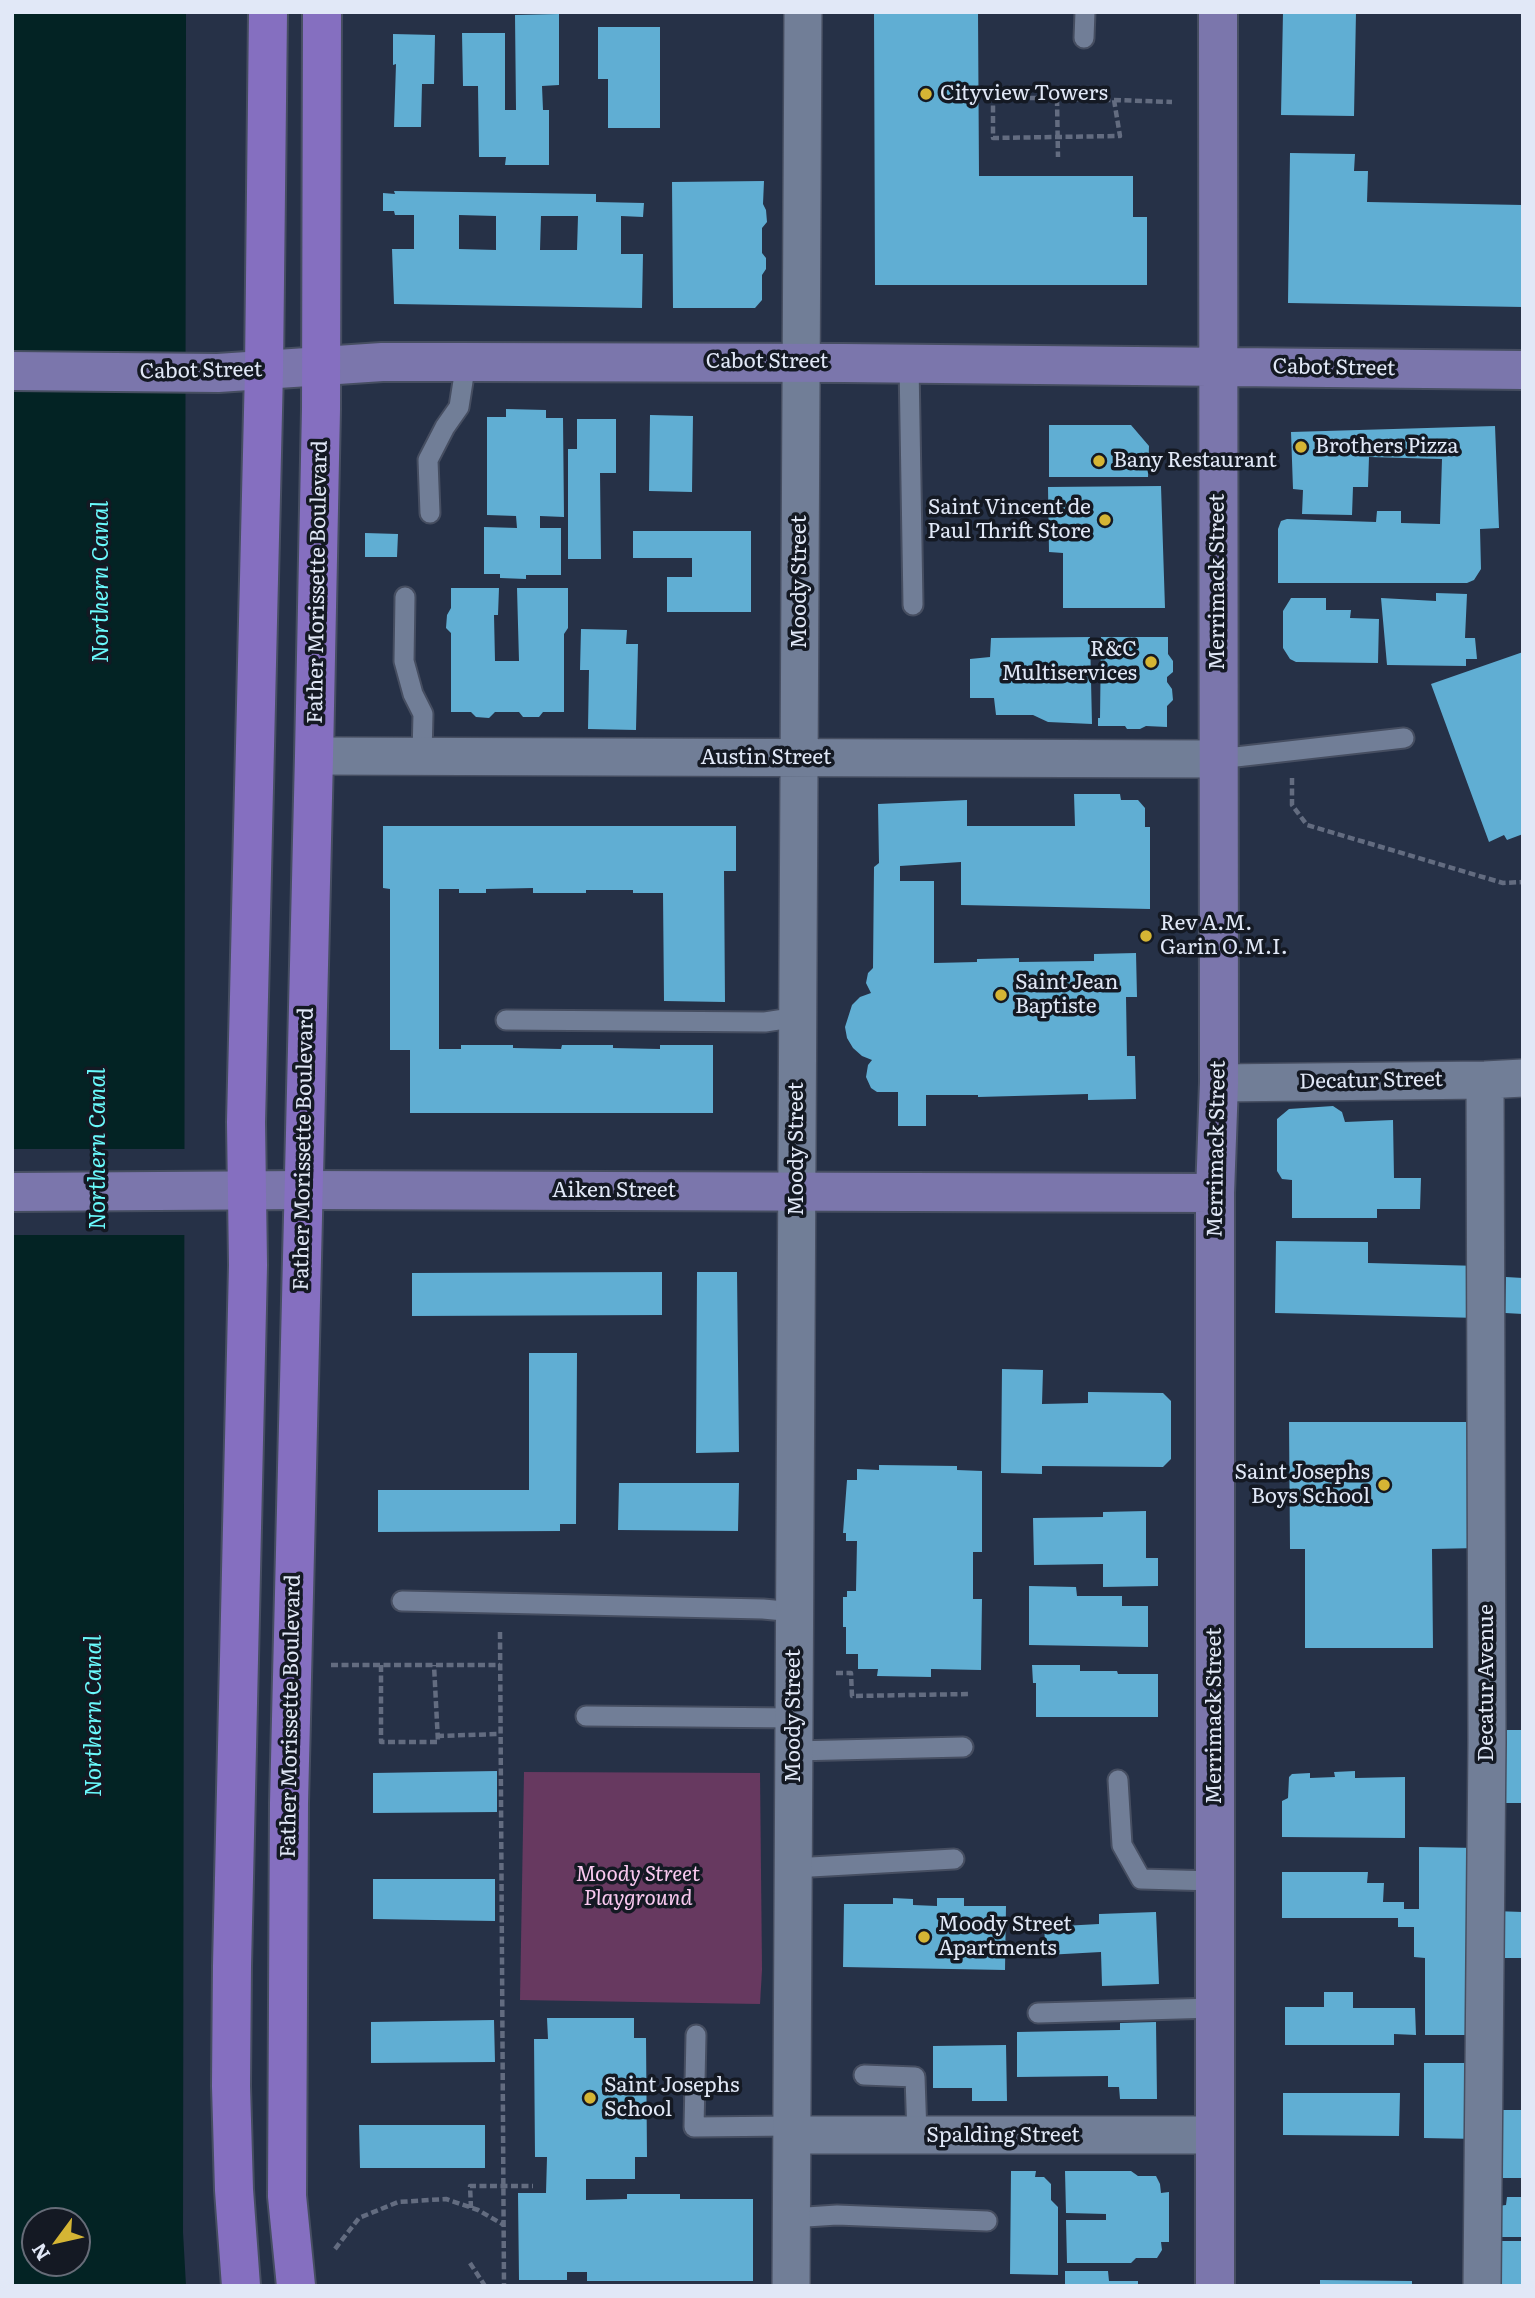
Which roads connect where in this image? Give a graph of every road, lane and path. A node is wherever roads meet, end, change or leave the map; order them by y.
1 (268, 12) edge
2 (322, 12) edge
3 (803, 12) edge
4 (1085, 12) edge
5 (1219, 12) edge
6 (1084, 38) dead end
7 (1057, 99) junction
8 (1114, 100) junction
9 (1172, 102) dead end
10 (1057, 137) junction
11 (1058, 157) dead end
12 (466, 362) junction
13 (801, 362) junction
14 (909, 363) junction
15 (321, 366) junction
16 (1217, 367) junction
17 (264, 370) junction
18 (1523, 370) edge
19 (12, 371) edge
20 (429, 513) dead end
21 (405, 597) dead end
22 (913, 605) dead end
23 (1404, 738) dead end
24 (1291, 750) junction
25 (314, 756) junction
26 (422, 756) junction
27 (799, 758) junction
28 (1218, 759) junction
29 (1523, 882) edge
30 (798, 1017) junction
31 (506, 1020) dead end
32 (1523, 1078) edge
33 (1485, 1080) junction
34 (1219, 1083) junction
35 (303, 1189) junction
36 (247, 1190) junction
37 (12, 1192) edge
38 (797, 1192) junction
39 (1215, 1194) junction
40 (402, 1601) dead end
41 (500, 1604) junction
42 (795, 1612) junction
43 (330, 1665) dead end
44 (381, 1665) junction
45 (434, 1665) junction
46 (500, 1665) junction
47 (836, 1673) dead end
48 (971, 1694) dead end
49 (586, 1716) dead end
50 (500, 1734) junction
51 (794, 1734) junction
52 (438, 1736) junction
53 (963, 1747) dead end
54 (1118, 1780) dead end
55 (954, 1859) dead end
56 (793, 1868) junction
57 (1215, 1881) junction
58 (1214, 2008) junction
59 (1038, 2013) dead end
60 (696, 2035) dead end
61 (864, 2075) dead end
62 (792, 2131) junction
63 (917, 2135) junction
64 (1215, 2136) junction
65 (504, 2186) junction
66 (533, 2186) dead end
67 (471, 2208) junction
68 (792, 2218) junction
69 (987, 2221) dead end
70 (504, 2225) junction
71 (335, 2249) dead end
72 (470, 2263) dead end
73 (242, 2286) edge
74 (296, 2286) edge
75 (485, 2286) edge
76 (505, 2286) edge
77 (791, 2286) edge
78 (1215, 2286) edge
79 (1482, 2286) edge

1 - 17 main road
2 - 15 main road, Father Morissette Boulevard
3 - 13 street, Moody Street
4 - 6 lane
5 - 16 main road, Merrimack Street
7 - 8 path
7 - 10 path
7 - 10 path
8 - 9 path
8 - 10 path
10 - 11 path
12 - 13 main road, Cabot Street
12 - 15 main road, Cabot Street
12 - 20 lane
13 - 14 main road, Cabot Street
13 - 27 street, Moody Street
14 - 16 main road, Cabot Street
14 - 22 lane
15 - 17 main road, Cabot Street
15 - 25 main road, Father Morissette Boulevard
16 - 18 main road, Cabot Street
16 - 28 main road, Merrimack Street
17 - 19 main road, Cabot Street
17 - 36 main road
21 - 26 lane
23 - 24 lane
24 - 28 lane
24 - 29 path
25 - 26 street, Austin Street
25 - 35 main road, Father Morissette Boulevard
26 - 27 street, Austin Street
27 - 28 street, Austin Street
27 - 30 street, Moody Street
28 - 34 main road, Merrimack Street
30 - 31 lane
30 - 38 street, Moody Street
32 - 33 street, Decatur Street
33 - 34 street, Decatur Street
33 - 79 street, Decatur Avenue
34 - 39 main road, Merrimack Street
35 - 36 main road, Aiken Street
35 - 38 main road, Aiken Street
35 - 74 main road, Father Morissette Boulevard
36 - 37 main road, Aiken Street
36 - 73 main road
38 - 39 main road, Aiken Street
38 - 42 street, Moody Street
39 - 57 main road, Merrimack Street
40 - 41 lane
41 - 42 lane
41 - 46 path
42 - 51 street, Moody Street
43 - 44 path
44 - 45 path
44 - 52 path
45 - 46 path
45 - 52 path
46 - 50 path
47 - 48 path
49 - 51 lane
50 - 52 path
50 - 65 path
51 - 53 lane
51 - 56 street, Moody Street
54 - 57 lane
55 - 56 lane
56 - 62 street, Moody Street
57 - 58 main road, Merrimack Street
58 - 59 lane
58 - 64 main road, Merrimack Street
60 - 62 lane
61 - 63 lane
62 - 63 street, Spalding Street
62 - 68 street, Moody Street
63 - 64 street, Spalding Street
64 - 78 main road, Merrimack Street
65 - 66 path
65 - 67 path
65 - 70 path
67 - 70 path
67 - 71 path
68 - 69 lane
68 - 77 street, Moody Street
70 - 76 path
72 - 75 path

